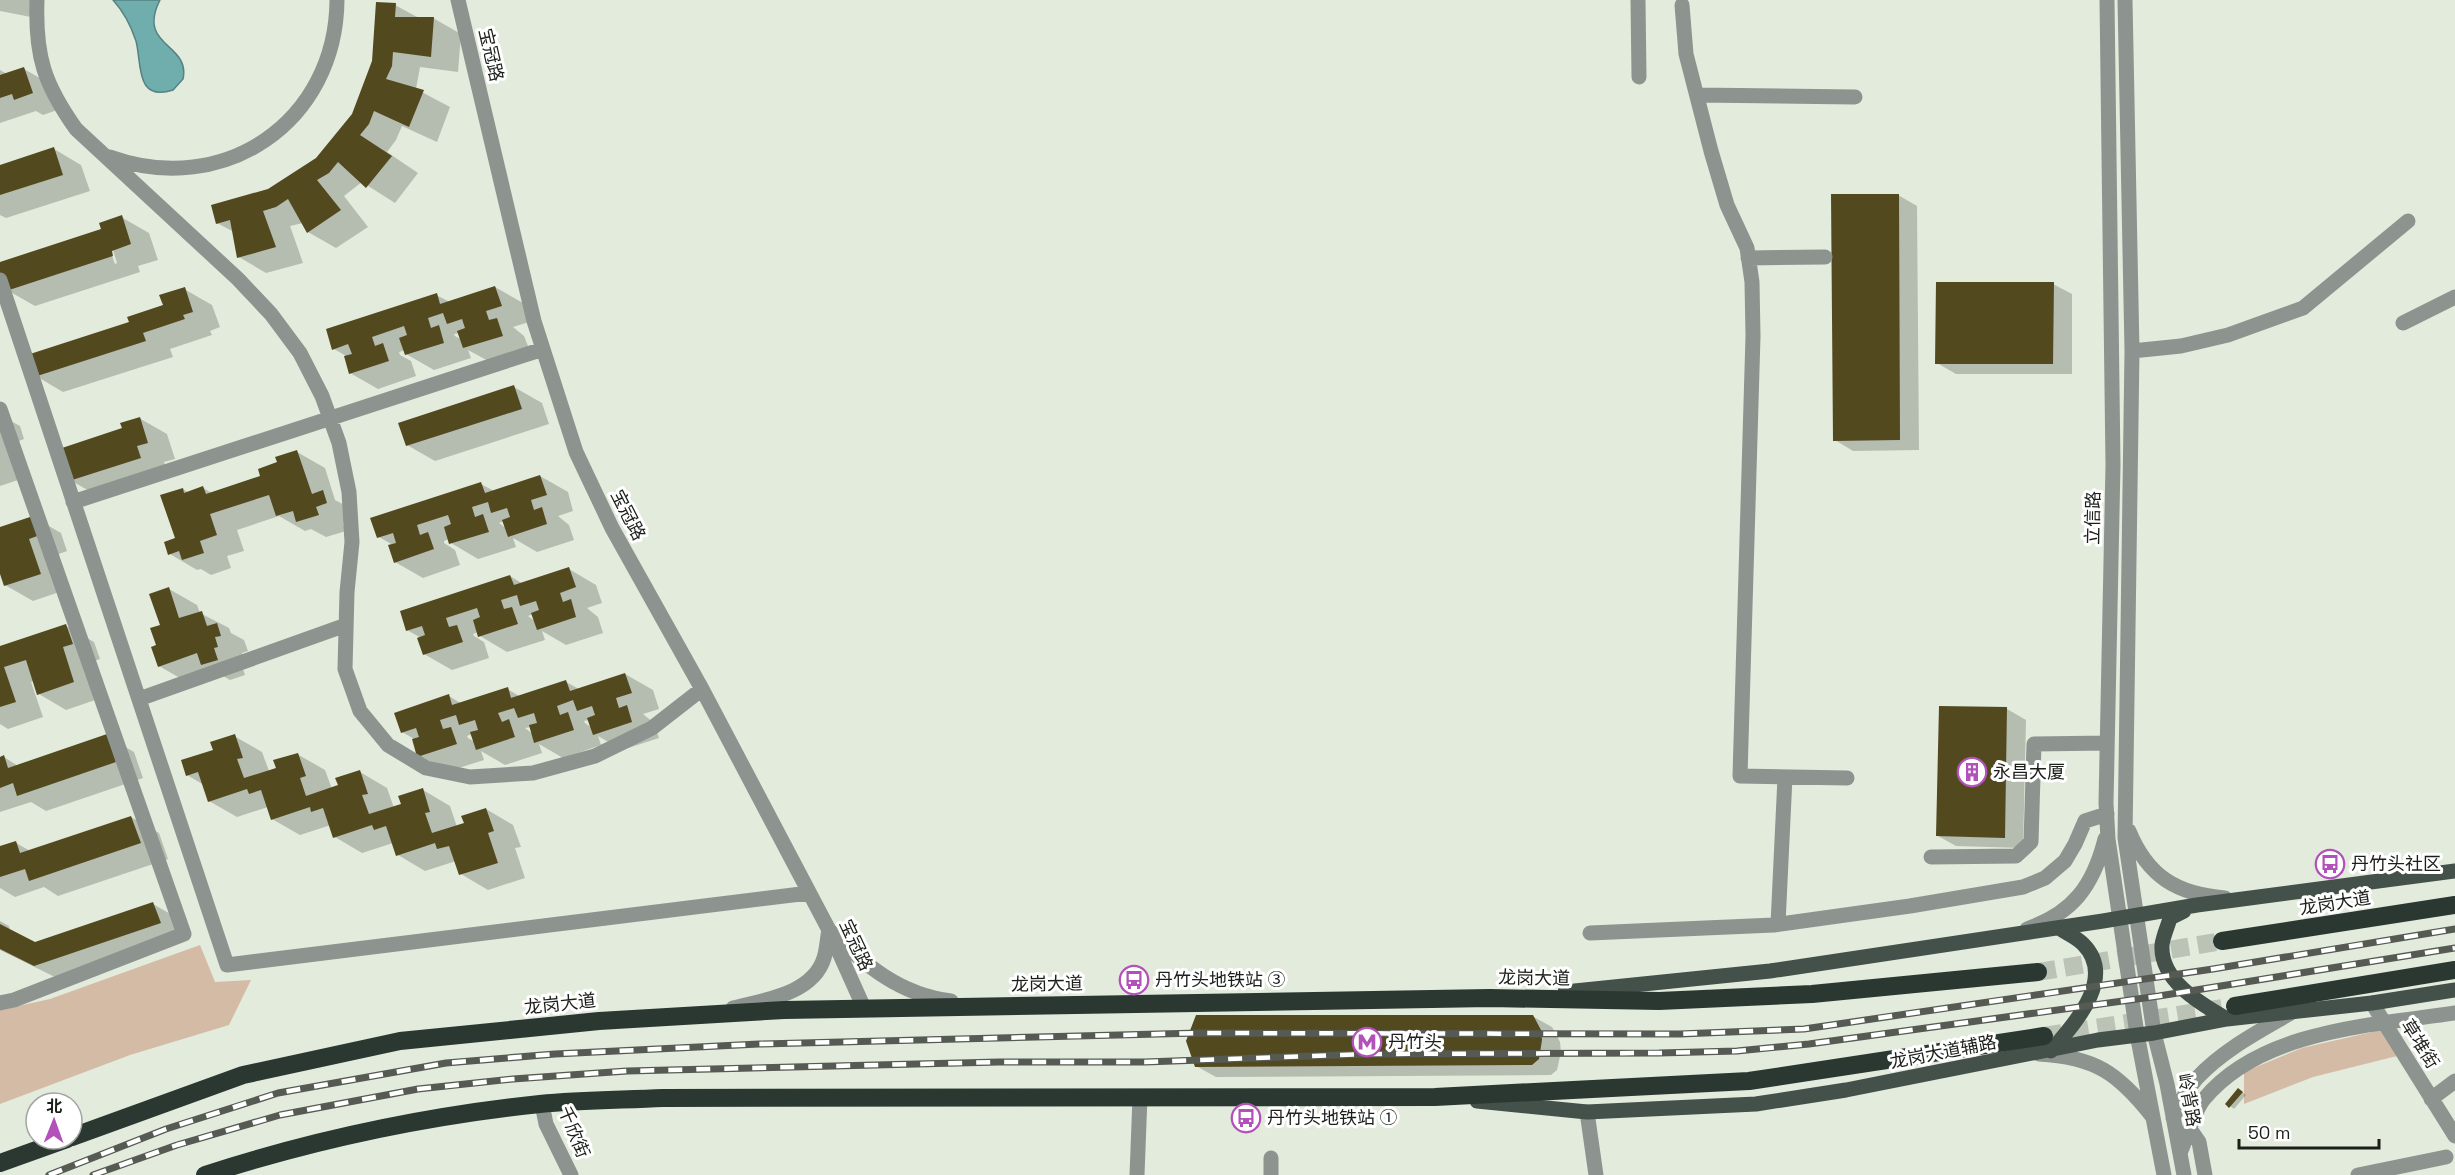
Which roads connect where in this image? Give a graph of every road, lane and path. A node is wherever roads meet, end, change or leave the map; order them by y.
1 (37, 0) edge
2 (338, 0) edge
3 (458, 0) edge
4 (1638, 0) edge
5 (2107, 0) edge
6 (2125, 0) edge
7 (1682, 5) dead end
8 (2126, 68) junction
9 (2108, 69) junction
10 (1638, 77) dead end
11 (1697, 95) junction
12 (1855, 97) dead end
13 (102, 154) junction
14 (2408, 221) dead end
15 (1825, 257) dead end
16 (1748, 258) junction
17 (0, 280) edge
18 (2455, 297) edge
19 (2403, 323) dead end
20 (543, 349) junction
21 (2132, 351) junction
22 (0, 409) edge
23 (330, 418) junction
24 (2113, 465) junction
25 (2131, 466) junction
26 (73, 502) junction
27 (346, 625) junction
28 (702, 689) junction
29 (139, 699) junction
30 (2107, 743) junction
31 (1785, 777) junction
32 (1847, 778) dead end
33 (2125, 820) junction
34 (2107, 821) junction
35 (1931, 857) dead end
36 (2455, 871) edge
37 (809, 893) junction
38 (2240, 899) junction
39 (2197, 904) junction
40 (2455, 905) edge
41 (2138, 916) junction
42 (2120, 918) junction
43 (1778, 924) junction
44 (2059, 928) junction
45 (829, 930) junction
46 (1590, 933) dead end
47 (2007, 936) junction
48 (2222, 941) tunnel mouth
49 (2455, 970) edge
50 (2038, 972) tunnel mouth
51 (2455, 990) edge
52 (1490, 998) junction
53 (0, 1003) edge
54 (2372, 1003) junction
55 (1002, 1006) junction
56 (864, 1008) junction
57 (2294, 1011) junction
58 (2231, 1012) junction
59 (2455, 1013) edge
60 (710, 1014) junction
61 (2384, 1024) junction
62 (2154, 1032) junction
63 (2137, 1034) junction
64 (2048, 1043) junction
65 (2033, 1054) junction
66 (2455, 1081) edge
67 (1140, 1097) junction
68 (1435, 1097) junction
69 (2431, 1099) junction
70 (542, 1104) junction
71 (1587, 1112) junction
72 (2153, 1117) junction
73 (2173, 1118) junction
74 (2190, 1129) junction
75 (84, 1133) edge
76 (2455, 1136) edge
77 (34, 1151) edge
78 (2180, 1153) junction
79 (2446, 1157) dead end
80 (1271, 1158) dead end
81 (0, 1163) edge
82 (205, 1175) edge
83 (571, 1175) edge
84 (1137, 1175) edge
85 (1271, 1175) edge
86 (1596, 1175) edge
87 (2164, 1175) edge
88 (2184, 1175) edge
89 (2205, 1175) edge
90 (2358, 1175) edge

1 - 13 street
2 - 13 street
3 - 20 street, 宝冠路
4 - 10 street
5 - 9 street, 立信路
6 - 8 street, 立信路
7 - 11 street
8 - 9 street
8 - 21 street, 立信路
9 - 24 street, 立信路
11 - 12 street
11 - 16 street
13 - 23 street
14 - 21 street
15 - 16 street
16 - 31 street
17 - 26 street
18 - 19 street
20 - 23 street
20 - 28 street, 宝冠路
21 - 25 street, 立信路
22 - 53 street
23 - 26 street
23 - 27 street
24 - 25 street
24 - 30 street, 立信路
25 - 33 street, 立信路
26 - 29 street
27 - 28 street
27 - 29 street
28 - 37 street, 宝冠路
29 - 37 street
30 - 34 street, 立信路
30 - 35 street
31 - 32 street
31 - 43 street
33 - 38 street
33 - 41 street, 立信路
34 - 42 street, 立信路
34 - 43 street
34 - 47 street
36 - 38 main road
37 - 45 street, 宝冠路
38 - 39 main road
39 - 41 main road
39 - 58 main road
40 - 48 highway, 龙岗大道
41 - 42 main road
41 - 62 street, 立信路
42 - 44 main road
42 - 63 street, 立信路
43 - 46 street
44 - 47 main road
44 - 64 main road
45 - 55 street
45 - 56 street, 宝冠路
45 - 60 street
47 - 52 main road
49 - 58 highway
50 - 52 highway, 龙岗大道
51 - 54 main road, 龙岗大道辅路
52 - 55 highway, 龙岗大道
54 - 57 main road, 龙岗大道辅路
54 - 61 street, 草堆街
55 - 56 highway, 龙岗大道
56 - 60 highway, 龙岗大道
57 - 58 main road, 龙岗大道辅路
57 - 73 street
58 - 62 main road, 龙岗大道辅路
59 - 61 street
60 - 75 highway, 龙岗大道
61 - 69 street, 草堆街
61 - 74 street
62 - 63 main road, 龙岗大道辅路
62 - 73 street, 岭背路
63 - 64 main road, 龙岗大道辅路
63 - 72 street
64 - 65 main road, 龙岗大道辅路
64 - 68 highway
65 - 71 main road, 龙岗大道辅路
65 - 72 street
66 - 69 street
67 - 68 highway
67 - 70 highway
67 - 84 street
68 - 71 main road, 龙岗大道辅路
69 - 76 street, 草堆街
70 - 82 highway
70 - 83 street, 千欣街
71 - 86 street
72 - 87 street
73 - 78 street, 岭背路
74 - 78 street
74 - 89 street
77 - 81 highway
78 - 88 street, 岭背路
79 - 90 street
80 - 85 street

